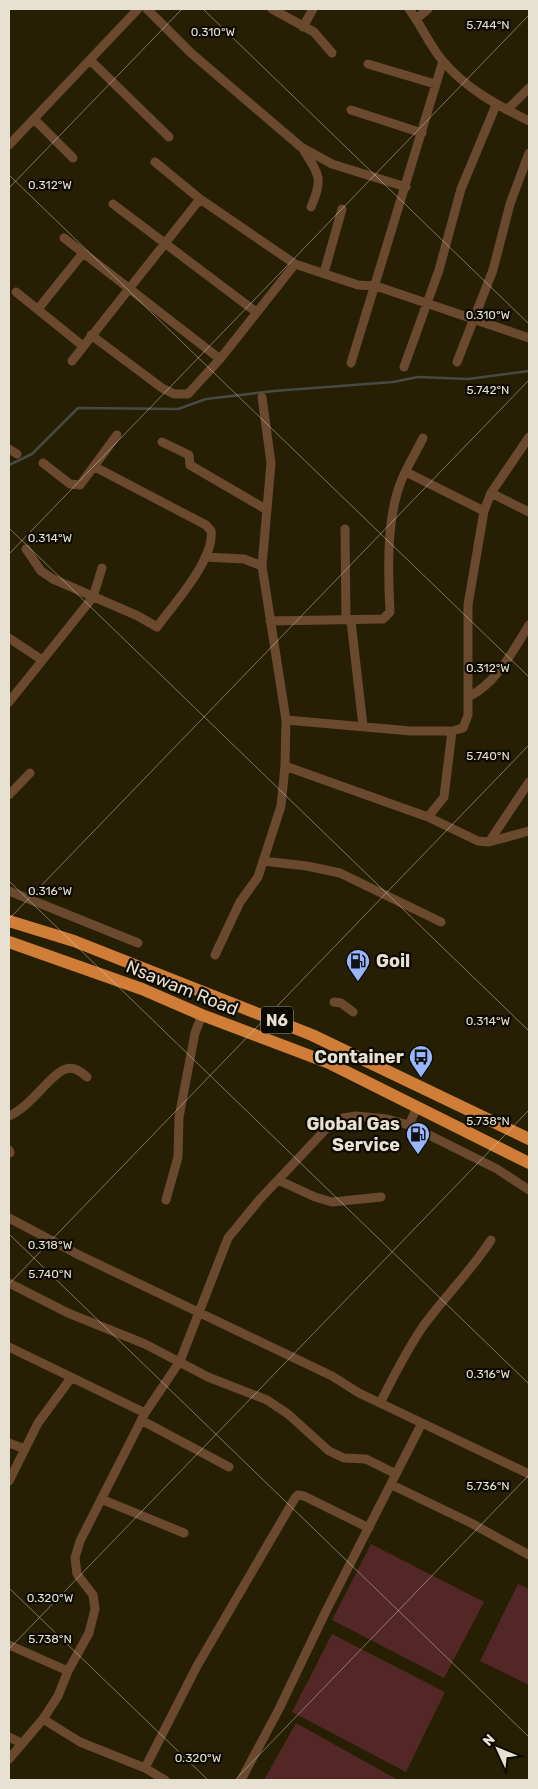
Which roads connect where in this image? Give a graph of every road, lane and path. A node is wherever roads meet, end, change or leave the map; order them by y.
1 (138, 9) edge
2 (147, 9) edge
3 (272, 9) edge
4 (313, 9) edge
5 (409, 9) edge
6 (428, 9) edge
7 (416, 19) junction
8 (302, 26) junction
9 (332, 53) dead end
10 (90, 60) junction
11 (443, 61) junction
12 (368, 64) dead end
13 (435, 84) junction
14 (529, 88) edge
15 (496, 106) junction
16 (351, 110) dead end
17 (507, 110) junction
18 (34, 119) junction
19 (529, 121) edge
20 (422, 133) junction
21 (168, 138) dead end
22 (9, 145) edge
23 (301, 147) junction
24 (529, 152) edge
25 (73, 158) dead end
26 (155, 162) dead end
27 (406, 187) junction
28 (200, 199) junction
29 (113, 204) dead end
30 (311, 207) dead end
31 (342, 210) dead end
32 (64, 238) dead end
33 (164, 242) junction
34 (84, 254) junction
35 (295, 264) junction
36 (324, 273) junction
37 (376, 286) junction
38 (129, 288) junction
39 (16, 292) dead end
40 (427, 302) junction
41 (38, 309) junction
42 (256, 312) junction
43 (474, 320) junction
44 (91, 335) junction
45 (528, 335) edge
46 (83, 346) junction
47 (220, 358) junction
48 (72, 361) dead end
49 (458, 362) dead end
50 (351, 363) dead end
51 (404, 368) dead end
52 (262, 397) dead end
53 (117, 435) dead end
54 (529, 437) edge
55 (423, 438) dead end
56 (162, 442) dead end
57 (43, 463) dead end
58 (95, 466) junction
59 (406, 472) junction
60 (491, 493) junction
61 (267, 510) junction
62 (484, 510) junction
63 (529, 512) edge
64 (344, 529) dead end
65 (26, 549) dead end
66 (205, 557) junction
67 (262, 566) junction
68 (102, 568) dead end
69 (93, 597) junction
70 (348, 620) junction
71 (270, 621) junction
72 (529, 625) edge
73 (9, 638) edge
74 (42, 660) junction
75 (468, 697) junction
76 (9, 702) edge
77 (286, 720) junction
78 (363, 726) junction
79 (452, 732) junction
80 (285, 766) junction
81 (30, 773) dead end
82 (529, 782) edge
83 (9, 795) edge
84 (428, 817) junction
85 (529, 831) edge
86 (489, 842) junction
87 (263, 860) junction
88 (9, 892) edge
89 (9, 921) edge
90 (441, 922) dead end
91 (9, 942) edge
92 (138, 943) dead end
93 (216, 955) dead end
94 (334, 1002) dead end
95 (353, 1012) dead end
96 (202, 1015) junction
97 (87, 1077) dead end
98 (417, 1107) junction
99 (9, 1116) edge
100 (409, 1125) junction
101 (529, 1139) edge
102 (529, 1164) edge
103 (278, 1180) junction
104 (529, 1190) edge
105 (381, 1197) dead end
106 (166, 1200) dead end
107 (9, 1218) edge
108 (492, 1240) dead end
109 (9, 1283) edge
110 (201, 1312) junction
111 (9, 1347) edge
112 (180, 1361) junction
113 (71, 1378) junction
114 (380, 1403) junction
115 (143, 1417) junction
116 (422, 1423) junction
117 (9, 1442) edge
118 (25, 1448) junction
119 (229, 1467) dead end
120 (396, 1474) junction
121 (529, 1474) edge
122 (9, 1481) edge
123 (392, 1485) junction
124 (101, 1499) junction
125 (369, 1528) junction
126 (184, 1533) dead end
127 (529, 1555) edge
128 (9, 1645) edge
129 (68, 1671) junction
130 (43, 1719) junction
131 (9, 1737) edge
132 (21, 1743) junction
133 (9, 1759) edge
134 (145, 1768) junction
135 (166, 1780) edge
136 (241, 1780) edge

1 - 10 street
2 - 23 street
3 - 8 street
4 - 8 street
5 - 7 street
6 - 7 street
7 - 11 street
8 - 9 street
10 - 18 street
10 - 21 street
11 - 13 street
11 - 15 street
12 - 13 street
13 - 20 street
14 - 17 street
15 - 17 street
15 - 40 street
16 - 20 street
17 - 19 street
18 - 22 street
18 - 25 street
20 - 27 street
23 - 27 street
23 - 30 street
24 - 43 street
26 - 28 street
27 - 37 street
28 - 33 street
28 - 35 street
29 - 33 street
31 - 36 street
32 - 34 street
33 - 38 street
33 - 42 street
34 - 38 street
34 - 41 street
35 - 36 street
35 - 42 street
36 - 37 street
37 - 40 street
37 - 50 street
38 - 44 street
38 - 47 street
39 - 41 street
40 - 43 street
40 - 51 street
41 - 46 street
42 - 47 street
43 - 45 street
43 - 49 street
44 - 46 street
44 - 47 street
46 - 48 street
52 - 61 street
53 - 58 street
54 - 60 street
55 - 59 street
56 - 61 street
57 - 58 street
58 - 66 street
59 - 62 street
59 - 70 street
60 - 62 street
60 - 63 street
61 - 67 street
62 - 75 street
64 - 70 street
65 - 69 street
66 - 67 street
66 - 69 street
67 - 71 street
68 - 69 street
69 - 74 street
70 - 71 street
70 - 78 street
71 - 77 street
72 - 75 street
73 - 74 street
74 - 76 street
75 - 79 street
77 - 78 street
77 - 80 street
78 - 79 street
79 - 84 street
80 - 84 street
80 - 87 street
81 - 83 street
82 - 86 street
84 - 86 street
85 - 86 street
87 - 90 street
87 - 93 street
88 - 92 street
89 - 101 highway, Nsawam Road / N6
91 - 96 highway, Nsawam Road / N6
94 - 95 street
96 - 98 highway, Nsawam Road / N6
96 - 106 street
97 - 99 street
98 - 100 street
98 - 102 highway, Nsawam Road / N6
100 - 103 street
100 - 104 street
103 - 105 street
103 - 110 street
107 - 110 street
108 - 114 street
109 - 112 street
110 - 112 street
110 - 114 street
111 - 113 street
112 - 115 street
112 - 120 street
113 - 115 street
113 - 118 street
114 - 116 street
115 - 119 street
115 - 124 street
116 - 120 street
116 - 121 street
117 - 118 street
118 - 122 street
120 - 123 street
123 - 125 street
123 - 127 street
124 - 126 street
124 - 129 street
125 - 134 street
125 - 136 street
128 - 129 street
129 - 130 street
130 - 132 street
130 - 134 street
131 - 132 street
132 - 133 street
134 - 135 street

